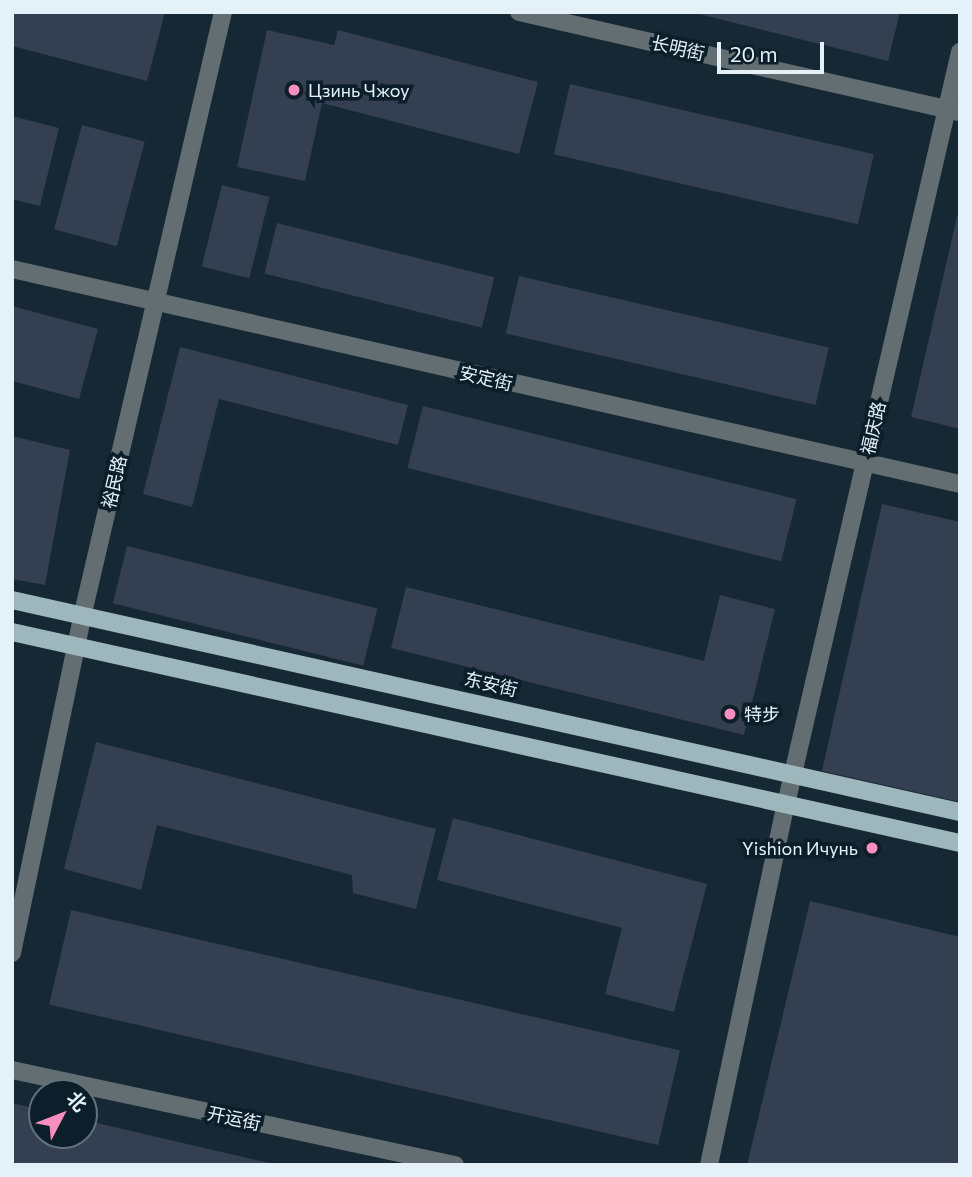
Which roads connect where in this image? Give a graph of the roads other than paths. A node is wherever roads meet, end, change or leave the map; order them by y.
1 (223, 12) edge
2 (519, 12) edge
3 (960, 52) edge
4 (953, 110) edge
5 (12, 269) edge
6 (156, 304) junction
7 (864, 463) junction
8 (960, 484) edge
9 (12, 600) edge
10 (83, 613) junction
11 (12, 632) edge
12 (78, 643) junction
13 (792, 774) junction
14 (786, 804) junction
15 (960, 812) edge
16 (960, 843) edge
17 (12, 953) edge
18 (12, 1070) edge
19 (455, 1165) edge
20 (709, 1165) edge

1 - 6 street, 裕民路
2 - 4 street, 长明街
3 - 4 street, 福庆路
4 - 7 street, 福庆路
5 - 6 street, 安定街
6 - 7 street, 安定街
6 - 10 street, 裕民路
7 - 8 street, 安定街
7 - 13 street, 福庆路
9 - 10 main road, 东安街
10 - 12 street, 裕民路
10 - 13 main road, 东安街
11 - 12 main road
12 - 14 main road
12 - 17 street, 裕民路
13 - 14 street, 福庆路
13 - 15 main road, 东安街
14 - 16 main road
14 - 20 street, 福庆路
18 - 19 street, 开运街

